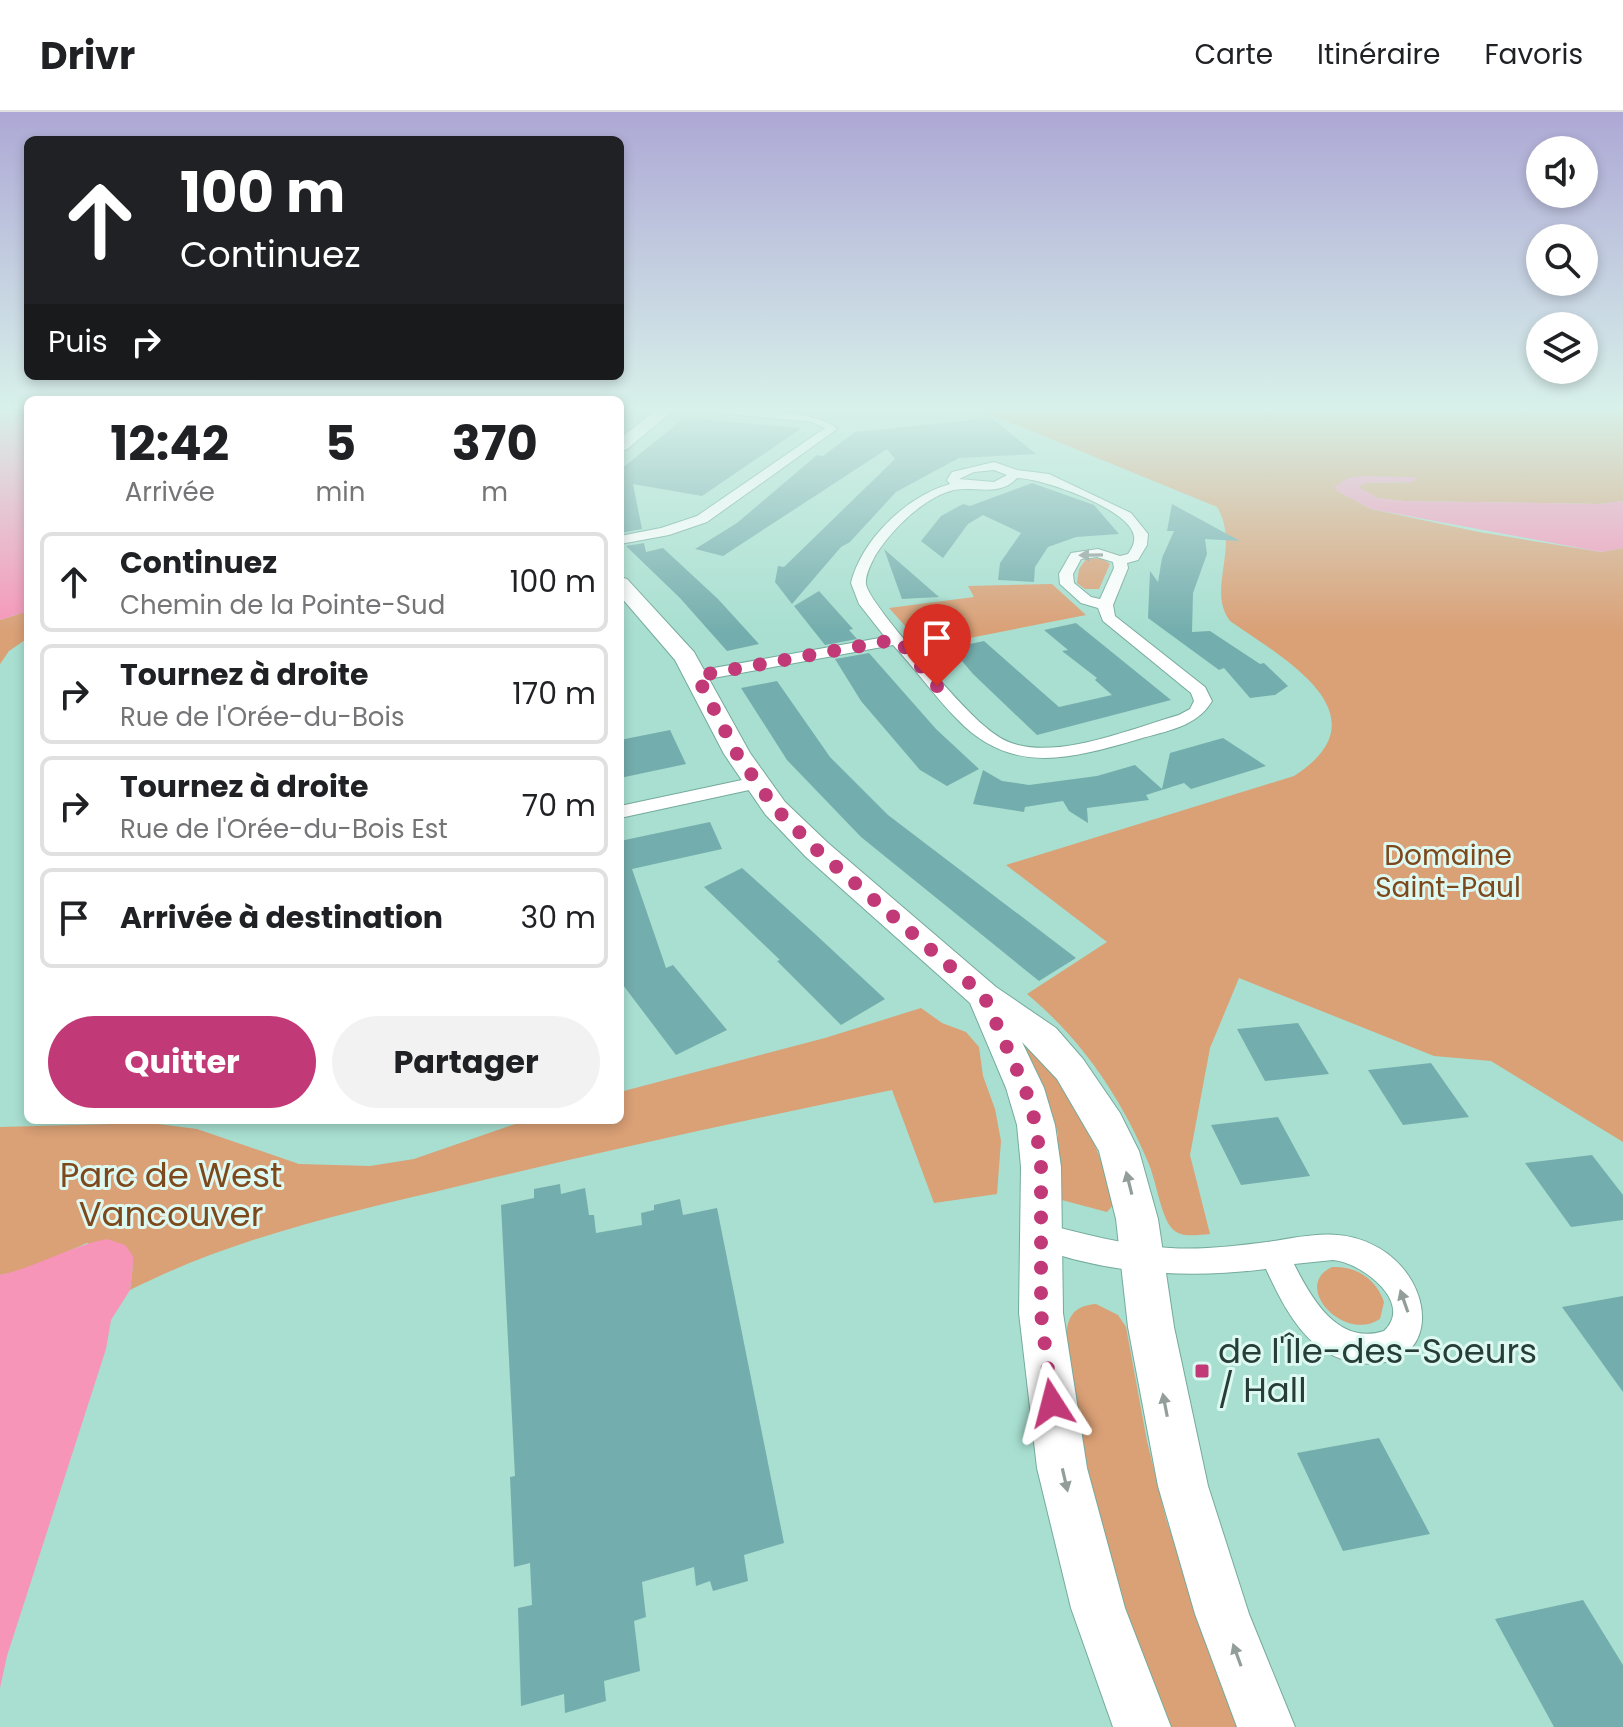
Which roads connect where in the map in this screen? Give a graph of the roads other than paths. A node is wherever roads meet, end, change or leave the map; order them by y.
1 (756, 481) edge
2 (954, 481) edge
3 (1005, 481) edge
4 (1055, 481) edge
5 (958, 485) junction
6 (624, 539) edge
7 (1119, 560) junction
8 (624, 591) edge
9 (1105, 605) junction
10 (898, 639) junction
11 (697, 676) junction
12 (756, 783) junction
13 (624, 811) edge
14 (984, 996) junction
15 (1039, 1236) junction
16 (1274, 1254) dead end
17 (1144, 1259) junction
18 (1142, 1727) edge
19 (1266, 1727) edge

1 - 6 street
2 - 5 street
3 - 5 street
4 - 7 street
5 - 10 street
7 - 9 street
7 -> 9 street
8 - 11 street
9 - 10 street
10 - 11 street
11 - 12 street
12 - 13 street
12 - 14 street
14 - 15 street
17 -> 14 street
15 - 17 street
15 -> 18 street
16 - 17 street
19 -> 17 street

